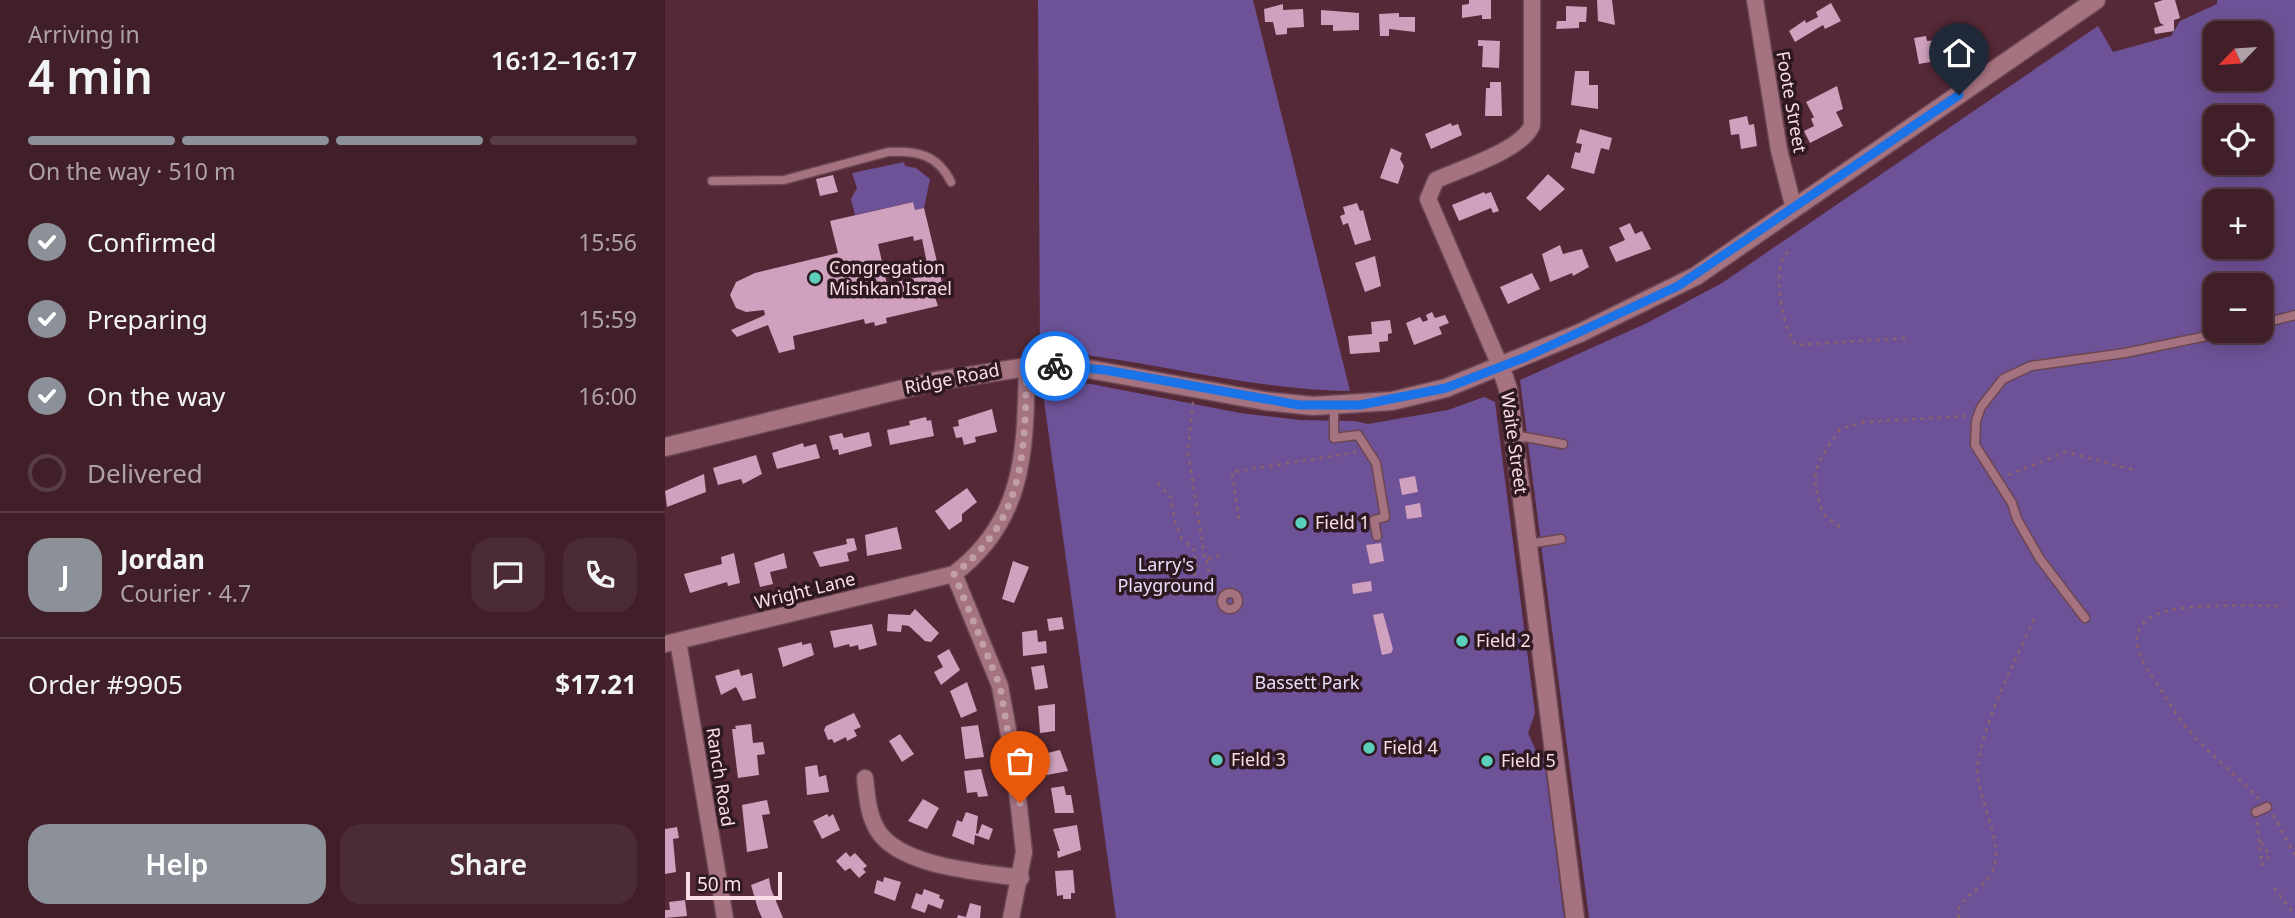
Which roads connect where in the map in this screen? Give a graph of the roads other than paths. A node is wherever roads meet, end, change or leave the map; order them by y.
1 (1532, 0) edge
2 (1755, 0) edge
3 (2096, 0) edge
4 (712, 181) dead end
5 (951, 182) dead end
6 (1794, 209) junction
7 (2295, 316) edge
8 (2273, 321) edge
9 (2203, 337) edge
10 (1027, 367) junction
11 (1501, 368) junction
12 (1334, 406) junction
13 (1513, 435) junction
14 (1563, 444) dead end
15 (665, 447) edge
16 (1377, 536) dead end
17 (1561, 540) dead end
18 (1528, 544) junction
19 (954, 574) junction
20 (2085, 618) dead end
21 (671, 643) edge
22 (865, 778) dead end
23 (2267, 807) road end
24 (2256, 812) road end
25 (1021, 878) junction
26 (725, 918) edge
27 (1011, 918) edge
28 (1575, 918) edge

1 - 11 street, Waite Street
2 - 6 street, Foote Street
3 - 6 main road, Ridge Road
4 - 5 lane
6 - 11 main road, Ridge Road
7 - 8 lane
9 - 20 lane
10 - 12 main road, Ridge Road
10 - 15 main road, Ridge Road
10 - 19 street
11 - 12 main road, Ridge Road
11 - 13 main road, Waite Street
12 - 16 lane
13 - 14 lane
13 - 18 main road, Waite Street
17 - 18 lane
18 - 28 main road, Waite Street
19 - 21 street, Wright Lane
19 - 25 street
21 - 26 street, Ranch Road
22 - 25 street
23 - 24 lane
25 - 27 street

